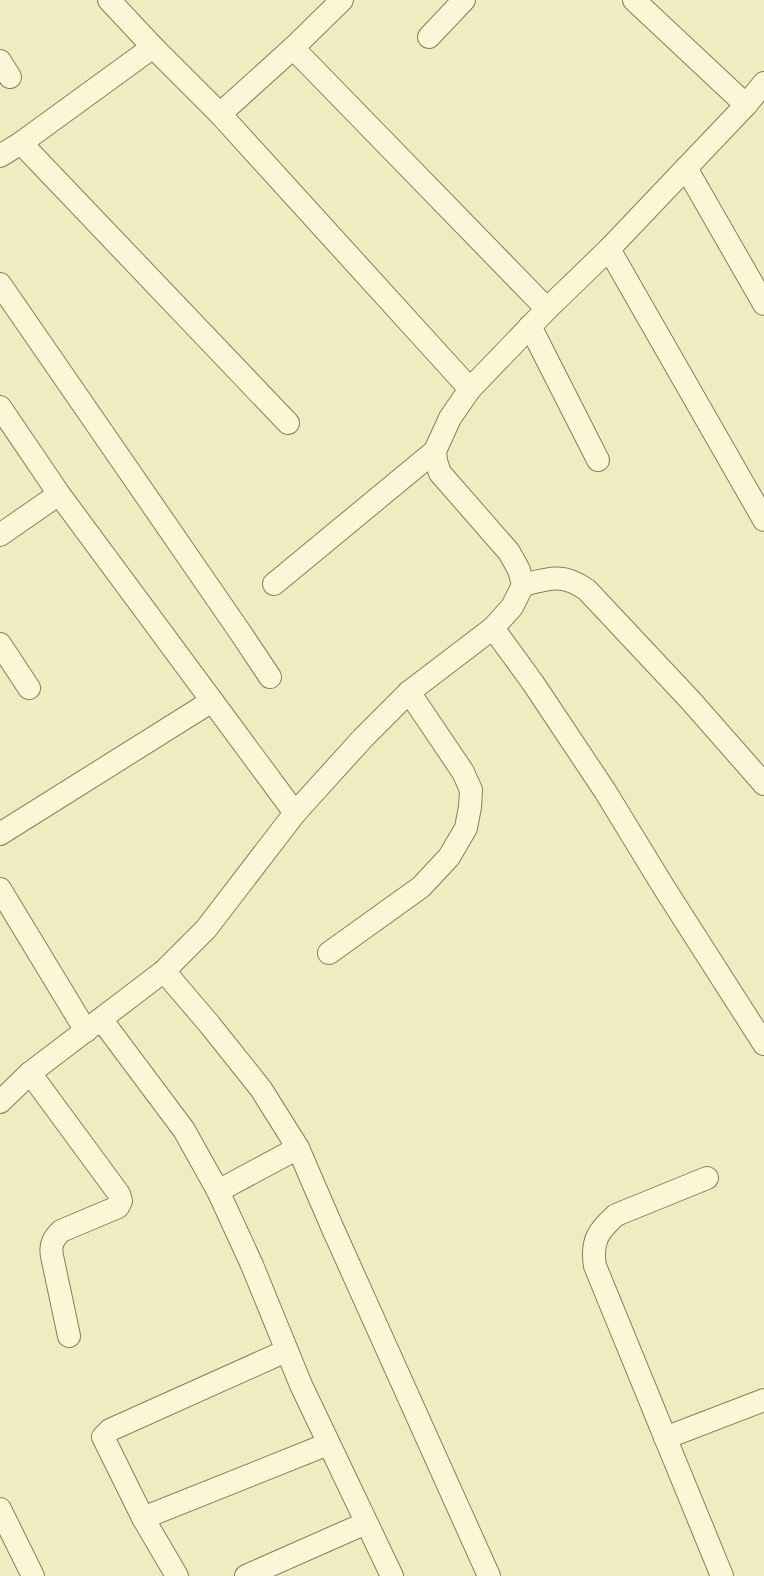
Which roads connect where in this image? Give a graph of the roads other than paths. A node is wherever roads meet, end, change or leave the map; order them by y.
1 (109, 0) edge
2 (342, 0) edge
3 (464, 0) edge
4 (634, 0) edge
5 (429, 37) dead end
6 (153, 47) junction
7 (293, 48) junction
8 (764, 83) edge
9 (746, 105) junction
10 (220, 114) junction
11 (21, 143) junction
12 (0, 156) edge
13 (686, 168) junction
14 (609, 249) junction
15 (0, 284) edge
16 (764, 304) edge
17 (546, 309) junction
18 (530, 326) junction
19 (470, 389) junction
20 (0, 407) edge
21 (288, 423) dead end
22 (435, 451) junction
23 (598, 460) dead end
24 (59, 494) junction
25 (764, 520) edge
26 (0, 535) edge
27 (274, 584) dead end
28 (523, 585) junction
29 (494, 628) junction
30 (0, 644) edge
31 (270, 677) dead end
32 (29, 688) dead end
33 (409, 692) junction
34 (212, 701) junction
35 (764, 784) edge
36 (295, 812) junction
37 (0, 834) edge
38 (0, 889) edge
39 (329, 953) dead end
40 (164, 971) junction
41 (93, 1025) junction
42 (764, 1044) edge
43 (30, 1073) junction
44 (0, 1102) edge
45 (298, 1148) junction
46 (707, 1178) dead end
47 (218, 1191) junction
48 (69, 1336) dead end
49 (286, 1351) junction
50 (764, 1400) edge
51 (665, 1438) junction
52 (328, 1444) junction
53 (0, 1509) edge
54 (144, 1518) junction
55 (366, 1523) junction
56 (33, 1576) edge
57 (177, 1576) edge
58 (246, 1576) edge
59 (392, 1576) edge
60 (489, 1576) edge
61 (722, 1576) edge

1 - 6 street
2 - 7 street
3 - 5 street
4 - 9 street
6 - 10 street
6 - 11 street
7 - 10 street
7 - 17 street
8 - 9 street
9 - 13 street
10 - 19 street
11 - 12 street
11 - 21 street
13 - 14 street
13 - 16 street
14 - 17 street
14 - 25 street
15 - 31 street
17 - 18 street
18 - 19 street
18 - 23 street
19 - 22 street
20 - 24 street
22 - 27 street
22 - 28 street
24 - 26 street
24 - 34 street
28 - 29 street
28 - 35 street
29 - 33 street
29 - 42 street
30 - 32 street
33 - 36 street
33 - 39 street
34 - 36 street
34 - 37 street
36 - 40 street
38 - 41 street
40 - 41 street
40 - 45 street
41 - 43 street
41 - 47 street
43 - 44 street
43 - 48 street
45 - 47 street
45 - 60 street
46 - 51 street
47 - 49 street
49 - 52 street
49 - 54 street
50 - 51 street
51 - 61 street
52 - 54 street
52 - 55 street
53 - 56 street
54 - 57 street
55 - 58 street
55 - 59 street

